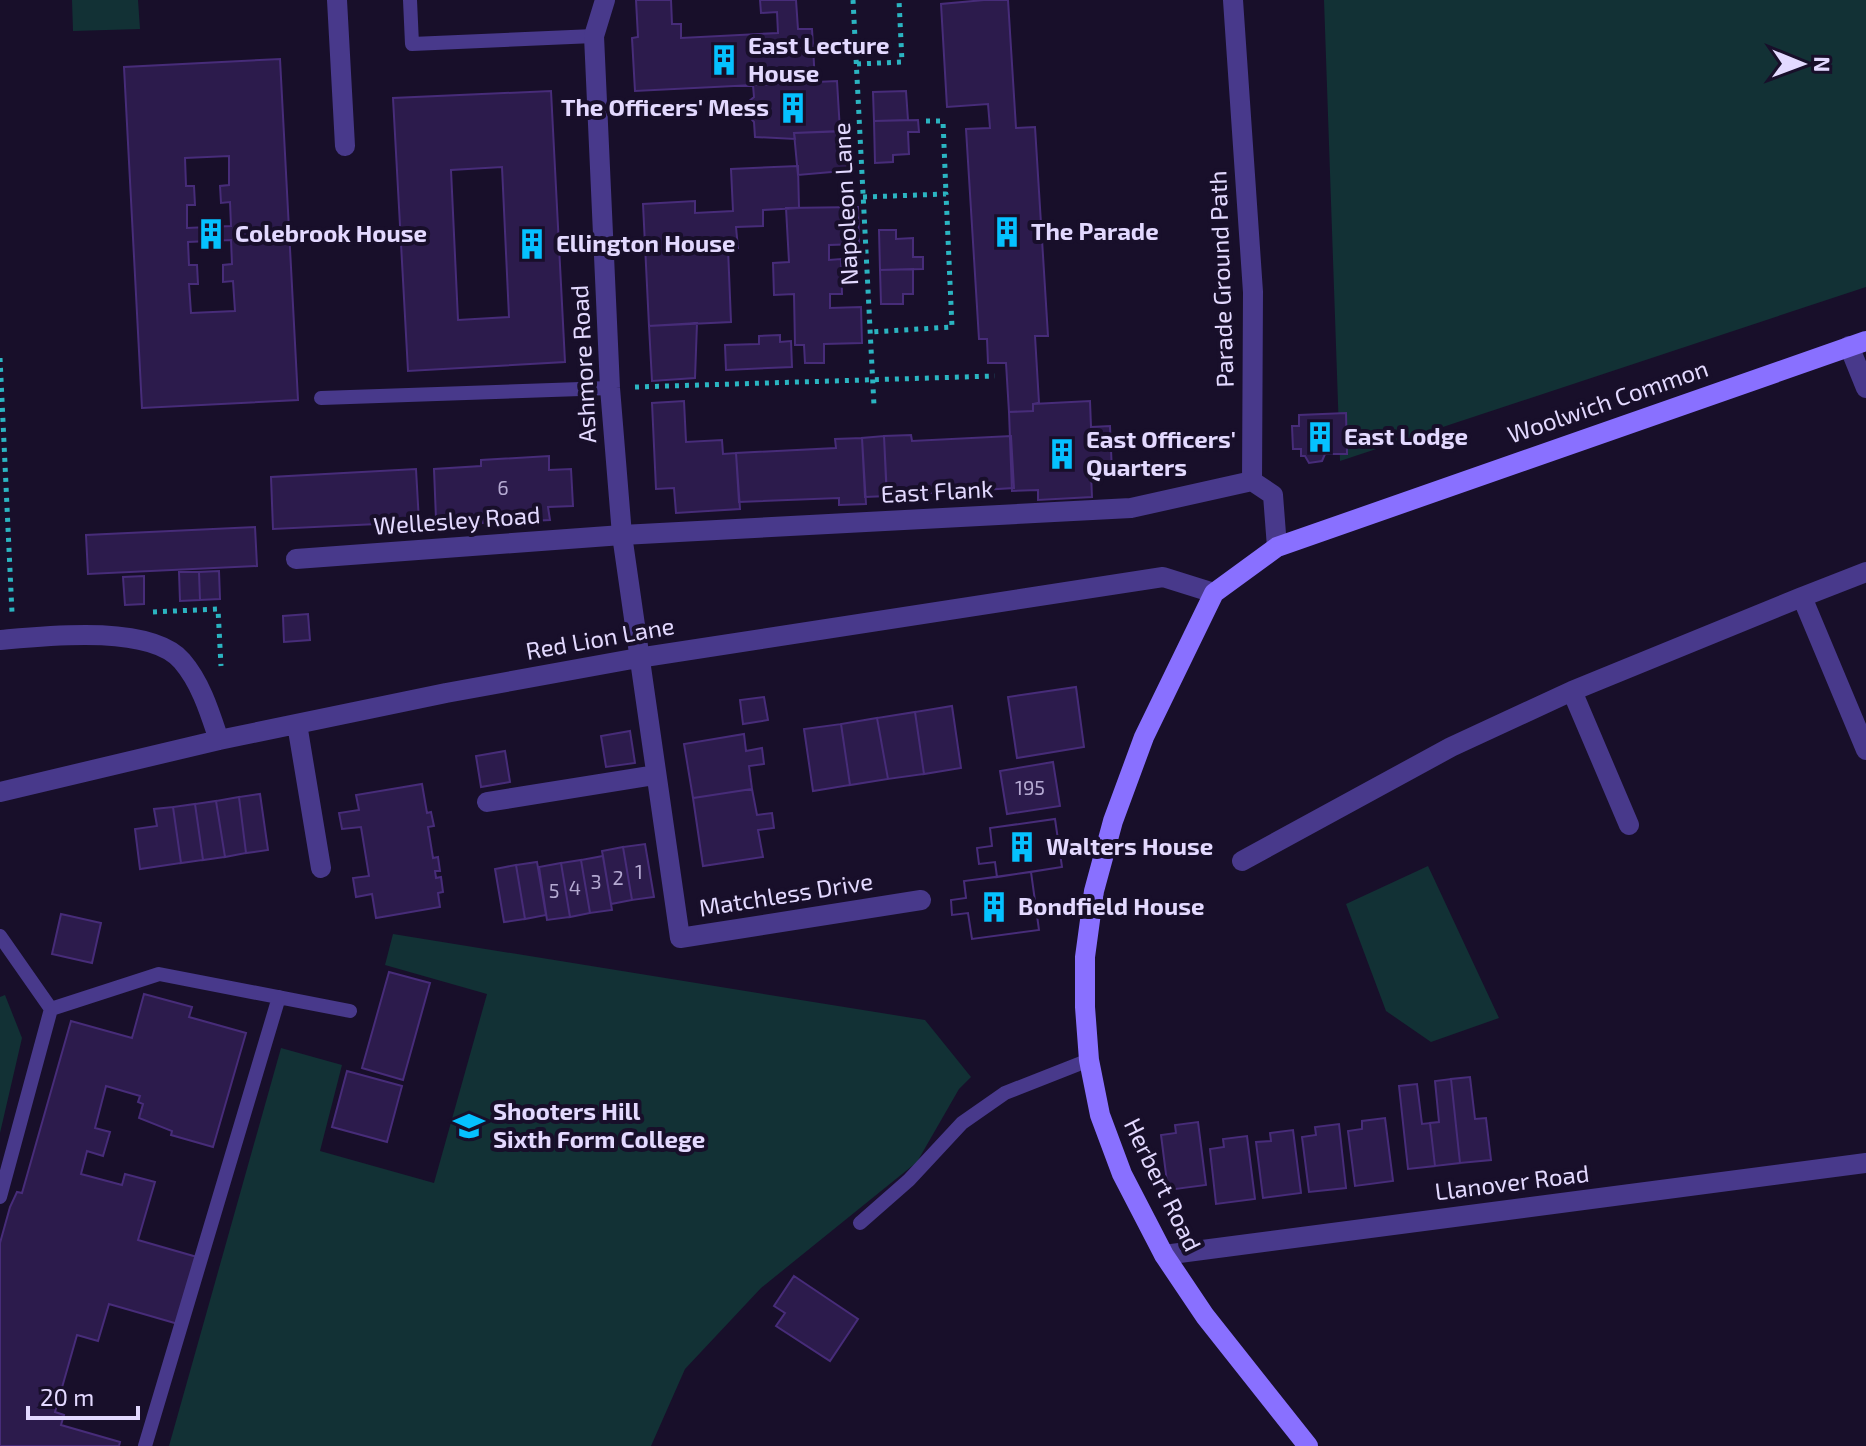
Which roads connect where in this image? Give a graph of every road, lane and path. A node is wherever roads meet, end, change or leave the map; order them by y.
1 (337, 0) edge
2 (410, 0) edge
3 (605, 0) edge
4 (853, 0) edge
5 (899, 0) edge
6 (1233, 0) edge
7 (594, 36) junction
8 (856, 64) junction
9 (926, 121) dead end
10 (345, 146) dead end
11 (946, 194) junction
12 (863, 197) junction
13 (871, 332) junction
14 (1858, 343) edge
15 (0, 358) edge
16 (995, 376) dead end
17 (873, 382) junction
18 (610, 388) junction
19 (1866, 388) edge
20 (321, 398) dead end
21 (874, 406) dead end
22 (1252, 481) junction
23 (622, 535) junction
24 (1277, 547) junction
25 (296, 559) dead end
26 (1866, 572) edge
27 (1214, 593) junction
28 (1802, 597) junction
29 (12, 617) dead end
30 (0, 640) edge
31 (638, 658) junction
32 (1572, 691) junction
33 (297, 724) junction
34 (219, 740) junction
35 (1866, 750) edge
36 (655, 775) junction
37 (0, 792) edge
38 (487, 802) dead end
39 (1629, 825) dead end
40 (1242, 861) dead end
41 (321, 868) dead end
42 (921, 900) dead end
43 (0, 936) edge
44 (279, 997) junction
45 (51, 1009) junction
46 (350, 1011) dead end
47 (1089, 1060) junction
48 (1866, 1163) edge
49 (0, 1197) edge
50 (860, 1223) dead end
51 (1164, 1255) junction
52 (145, 1446) edge
53 (1308, 1446) edge

1 - 10 street
2 - 7 lane
3 - 7 street, Ashmore Road
4 - 8 path, Napoleon Lane
5 - 8 path
6 - 22 street, Parade Ground Path
7 - 18 street, Ashmore Road
8 - 12 path, Napoleon Lane
9 - 11 path
11 - 12 path
11 - 13 path
12 - 13 path, Napoleon Lane
13 - 17 path, Napoleon Lane
14 - 19 street, Woolwich Common
14 - 24 street, Woolwich Common
15 - 29 path
16 - 17 path
17 - 18 path
17 - 21 path, Napoleon Lane
18 - 20 lane
18 - 23 street, Ashmore Road
22 - 23 street, East Flank
22 - 24 street
23 - 25 street, Wellesley Road
23 - 31 street, Ashmore Road
24 - 27 street, Woolwich Common
26 - 28 street
27 - 31 street, Red Lion Lane
27 - 47 street, Herbert Road
28 - 32 street
28 - 35 street
30 - 34 street
31 - 33 street, Red Lion Lane
31 - 36 street, Matchless Drive
32 - 39 street
32 - 40 street
33 - 34 street, Red Lion Lane
33 - 41 street
34 - 37 street, Red Lion Lane
36 - 38 street
36 - 42 street, Matchless Drive
43 - 45 lane
44 - 45 lane
44 - 46 lane
44 - 52 lane
45 - 49 lane
47 - 50 lane
47 - 51 street, Herbert Road
48 - 51 street, Llanover Road
51 - 53 street, Herbert Road

